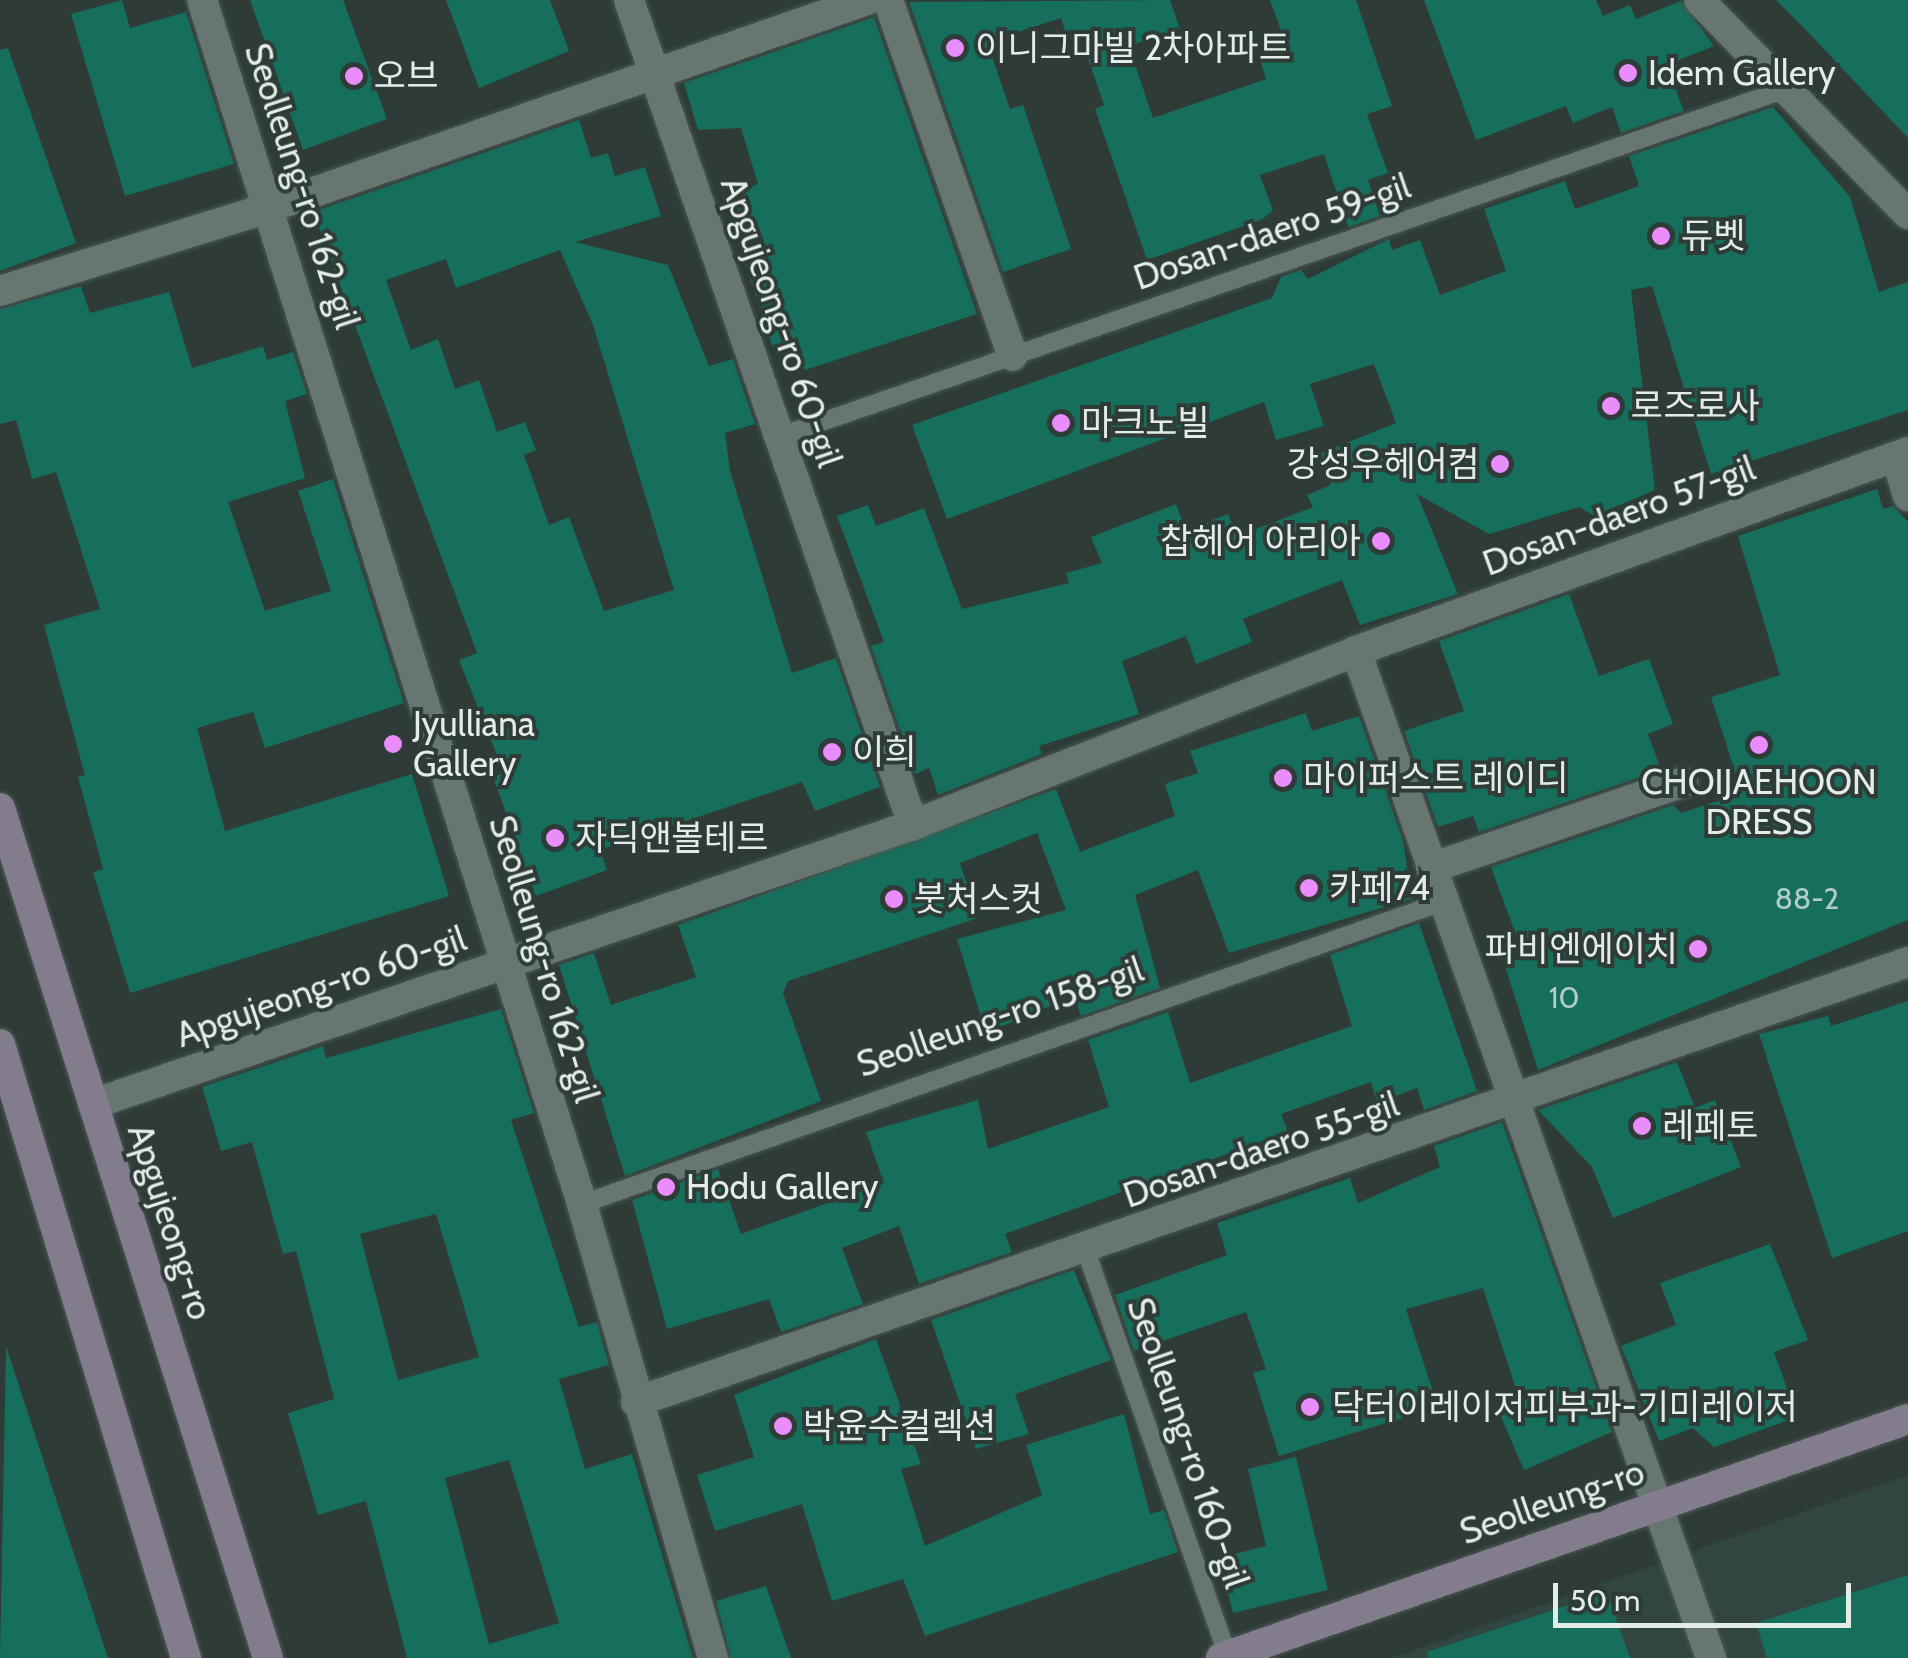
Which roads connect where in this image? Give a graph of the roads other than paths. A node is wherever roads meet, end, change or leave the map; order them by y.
1 (202, 0) edge
2 (629, 0) edge
3 (866, 0) edge
4 (888, 0) edge
5 (1699, 0) edge
6 (654, 70) junction
7 (1783, 90) junction
8 (271, 207) junction
9 (1908, 214) edge
10 (0, 291) edge
11 (1013, 356) junction
12 (782, 436) junction
13 (1902, 454) edge
14 (1908, 496) edge
15 (1356, 651) junction
16 (1683, 782) dead end
17 (0, 808) edge
18 (913, 825) junction
19 (1431, 868) junction
20 (1442, 902) junction
21 (1908, 962) edge
22 (506, 964) junction
23 (0, 1044) edge
24 (1511, 1103) junction
25 (94, 1104) junction
26 (582, 1204) junction
27 (1086, 1251) junction
28 (636, 1402) junction
29 (1908, 1419) edge
30 (1658, 1504) junction
31 (1225, 1657) edge
32 (186, 1658) edge
33 (268, 1658) edge
34 (712, 1658) edge
35 (1711, 1658) edge

1 - 8 street, Seolleung-ro 162-gil
2 - 6 street, Apgujeong-ro 60-gil
3 - 6 street
4 - 11 street
5 - 7 street
6 - 8 street
6 - 12 street, Apgujeong-ro 60-gil
7 - 9 street
7 - 11 lane, Dosan-daero 59-gil
8 - 10 street
8 - 22 street, Seolleung-ro 162-gil
11 - 12 lane, Dosan-daero 59-gil
12 - 18 street, Apgujeong-ro 60-gil
13 - 14 street
13 - 15 street, Dosan-daero 57-gil
15 - 18 street, Apgujeong-ro 60-gil
15 - 19 street
16 - 19 street
17 - 25 main road, Apgujeong-ro
18 - 22 street, Apgujeong-ro 60-gil
19 - 20 street
20 - 24 street
20 - 26 lane, Seolleung-ro 158-gil
21 - 24 street, Dosan-daero 55-gil
22 - 25 street, Apgujeong-ro 60-gil
22 - 26 street, Seolleung-ro 162-gil
23 - 32 main road
24 - 27 street, Dosan-daero 55-gil
24 - 30 street
25 - 33 main road, Apgujeong-ro
26 - 28 street, Seolleung-ro 162-gil
27 - 28 street, Dosan-daero 55-gil
27 - 31 lane, Seolleung-ro 160-gil
28 - 34 street, Seolleung-ro 162-gil
29 - 30 main road, Seolleung-ro
30 - 31 main road, Seolleung-ro
30 - 35 street

